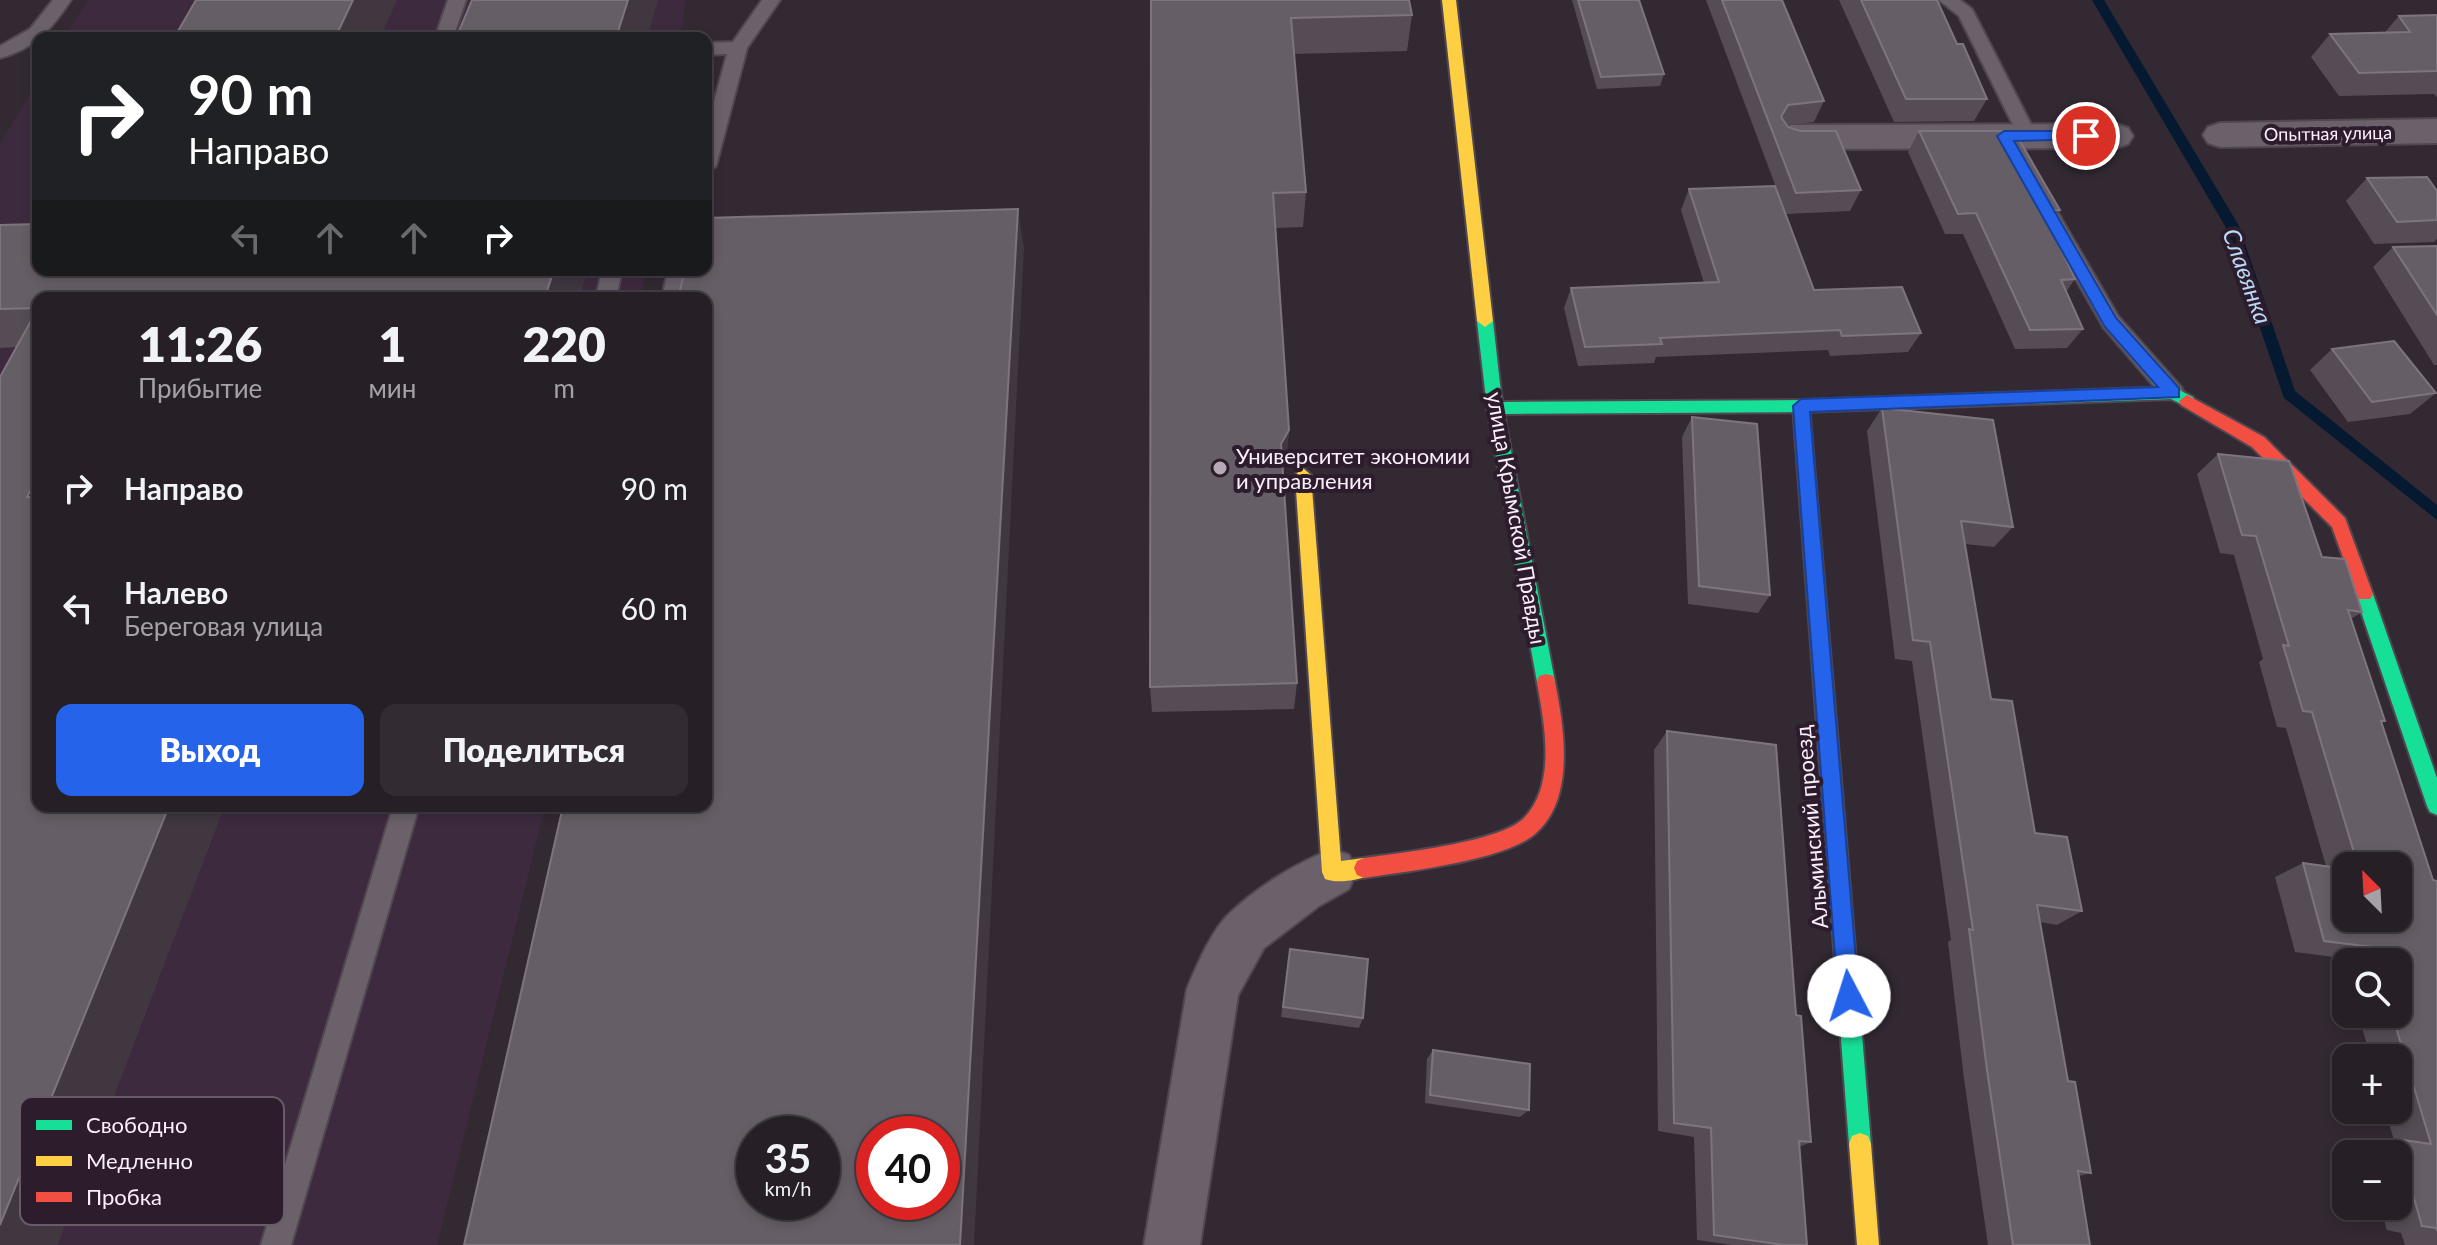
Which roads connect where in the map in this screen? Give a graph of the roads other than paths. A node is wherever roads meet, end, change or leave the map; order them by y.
1 (62, 0) edge
2 (457, 0) edge
3 (771, 0) edge
4 (1449, 0) edge
5 (1948, 0) edge
6 (40, 32) edge
7 (446, 32) edge
8 (32, 38) edge
9 (738, 48) junction
10 (712, 49) edge
11 (0, 52) edge
12 (2437, 131) edge
13 (2220, 135) dead end
14 (2116, 136) dead end
15 (1791, 137) edge
16 (712, 144) edge
17 (2019, 153) junction
18 (2173, 393) junction
19 (1801, 406) junction
20 (1495, 408) junction
21 (1303, 475) dead end
22 (2437, 806) edge
23 (404, 812) edge
24 (1332, 872) junction
25 (284, 1218) edge
26 (282, 1225) edge
27 (276, 1245) edge
28 (1172, 1245) edge
29 (1868, 1245) edge

1 - 6 lane
2 - 7 lane
3 - 9 lane
4 - 20 street, улица Крымской Правды
5 - 17 lane
8 - 11 lane
9 - 10 lane
9 - 16 lane
12 - 13 street, Опытная улица
14 - 17 street
15 - 17 street
17 - 18 lane
18 - 19 street
18 - 22 street
19 - 20 street
19 - 29 street, Альминский проезд
20 - 24 street, улица Крымской Правды
21 - 24 street
23 - 25 lane
24 - 28 street, улица Крымской Правды
26 - 27 lane

